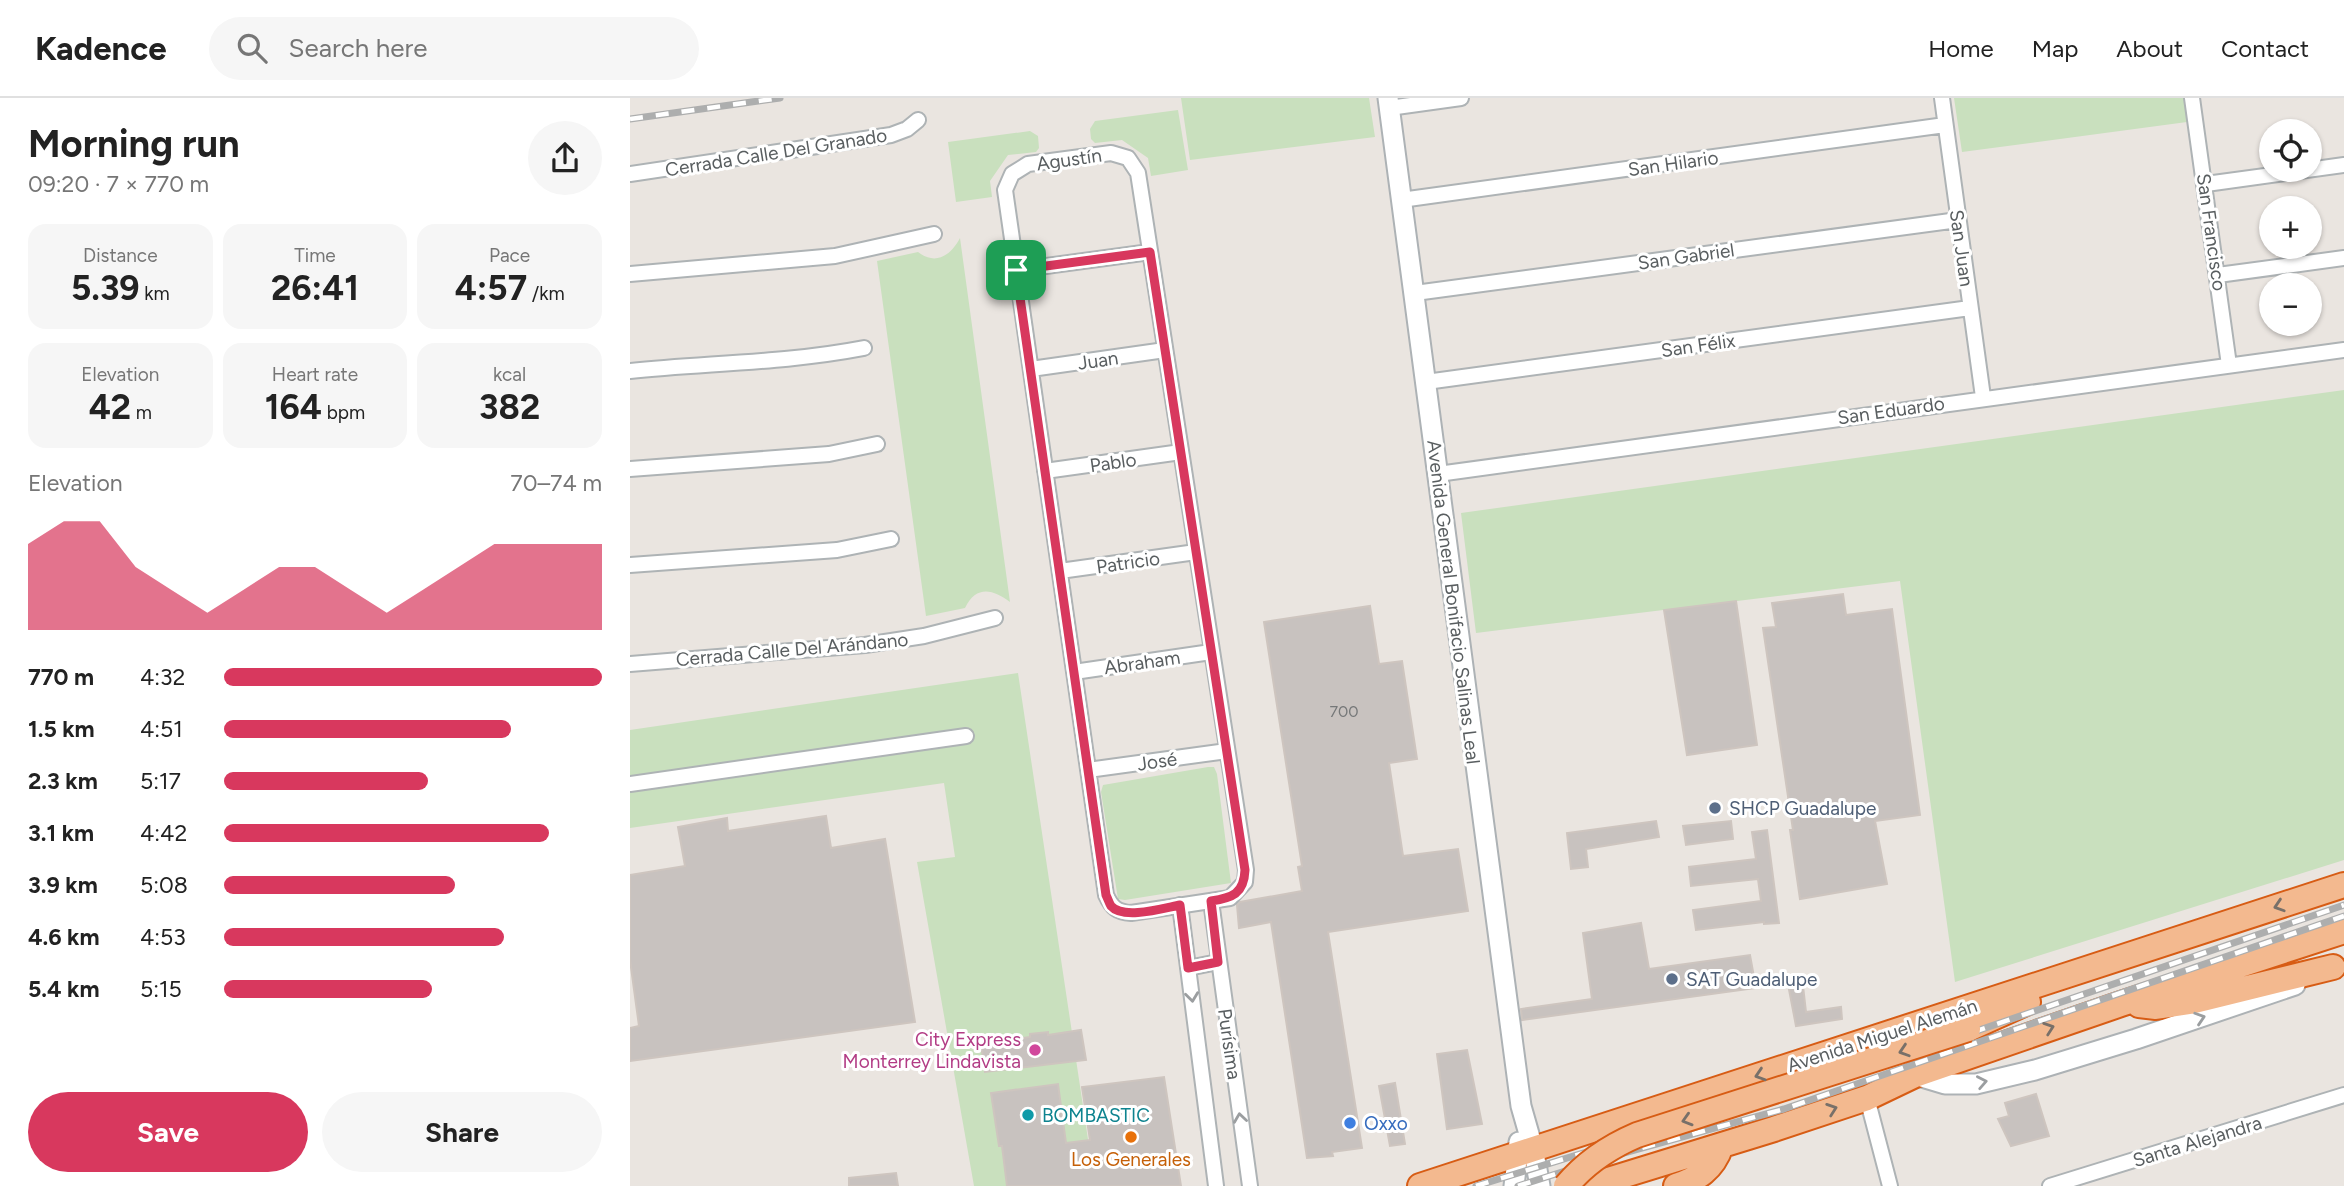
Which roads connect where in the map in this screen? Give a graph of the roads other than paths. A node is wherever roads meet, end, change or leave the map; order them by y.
1 (1461, 98) edge
2 (1942, 98) edge
3 (2192, 98) edge
4 (1388, 103) edge
5 (918, 120) dead end
6 (1945, 125) junction
7 (2344, 165) edge
8 (630, 174) edge
9 (2206, 184) junction
10 (1401, 200) junction
11 (1958, 220) junction
12 (934, 234) dead end
13 (1150, 252) junction
14 (2344, 258) edge
15 (1016, 270) junction
16 (630, 274) edge
17 (2218, 275) junction
18 (1415, 293) junction
19 (1970, 308) junction
20 (864, 348) dead end
21 (2344, 350) edge
22 (1165, 351) junction
23 (2229, 365) junction
24 (1031, 369) junction
25 (630, 371) edge
26 (1426, 382) junction
27 (1983, 397) junction
28 (877, 444) dead end
29 (1181, 452) junction
30 (630, 469) edge
31 (1045, 471) junction
32 (1438, 474) junction
33 (891, 539) dead end
34 (1196, 552) junction
35 (630, 565) edge
36 (1060, 572) junction
37 (995, 618) dead end
38 (1211, 652) junction
39 (630, 664) edge
40 (1074, 672) junction
41 (966, 736) dead end
42 (1227, 751) junction
43 (1088, 770) junction
44 (630, 783) edge
45 (2344, 885) edge
46 (1211, 901) junction
47 (1180, 905) junction
48 (2344, 930) edge
49 (2124, 957) junction
50 (1218, 962) junction
51 (2338, 965) edge
52 (1188, 968) junction
53 (2120, 1004) junction
54 (1915, 1075) junction
55 (2344, 1095) edge
56 (1867, 1098) junction
57 (1640, 1114) junction
58 (1721, 1146) junction
59 (1525, 1151) junction
60 (1648, 1168) junction
61 (1216, 1186) edge
62 (1250, 1186) edge
63 (1420, 1186) edge
64 (1514, 1186) edge
65 (1540, 1186) edge
66 (1566, 1186) edge
67 (1589, 1186) edge
68 (1675, 1186) edge
69 (1890, 1186) edge
70 (2050, 1186) edge

1 - 4 street
2 - 6 street, San Juan
3 - 9 street, San Francisco
4 - 10 street, Avenida General Bonifacio Salinas Leal
5 - 8 street, Cerrada Calle Del Granado
6 - 10 street, San Hilario
6 - 11 street, San Juan
7 - 9 street
9 - 17 street, San Francisco
10 - 18 street, Avenida General Bonifacio Salinas Leal
11 - 18 street, San Gabriel
11 - 19 street, San Juan
12 - 16 street
13 - 15 street
13 - 15 street, Agustín
13 - 22 street
14 - 17 street
15 - 24 street
17 - 23 street, San Francisco
18 - 26 street, Avenida General Bonifacio Salinas Leal
19 - 26 street, San Félix
19 - 27 street, San Juan
20 - 25 street
21 - 23 street, San Eduardo
22 - 24 street, Juan
22 - 29 street
23 - 27 street, San Eduardo
24 - 31 street
26 - 32 street, Avenida General Bonifacio Salinas Leal
27 - 32 street, San Eduardo
28 - 30 street
29 - 31 street, Pablo
29 - 34 street
31 - 36 street
32 - 59 street, Avenida General Bonifacio Salinas Leal
33 - 35 street
34 - 36 street, Patricio
34 - 38 street
36 - 40 street
37 - 39 street, Cerrada Calle Del Arándano
38 - 40 street, Abraham
38 - 42 street
40 - 43 street
41 - 44 street
42 - 43 street, José
42 - 46 street
43 - 47 street
45 -> 49 highway, Avenida Miguel Alemán
46 - 47 street
46 - 50 street, Purísima
47 - 52 street, Purísima
48 - 53 highway
49 -> 57 highway, Avenida Miguel Alemán
49 -> 66 highway, bridge
50 - 52 street
62 -> 50 street, Purísima
51 - 53 highway
54 -> 51 street
52 -> 61 street, Purísima
54 -> 53 highway
54 - 56 highway
55 - 70 street, Santa Alejandra
58 -> 56 highway
56 - 69 street
57 - 59 highway, Avenida Miguel Alemán
57 - 60 highway
58 - 60 highway
58 - 68 highway
59 - 63 highway, Avenida Miguel Alemán
59 - 64 street, Avenida General Bonifacio Salinas Leal
59 - 65 street, Avenida General Bonifacio Salinas Leal
60 - 67 highway

